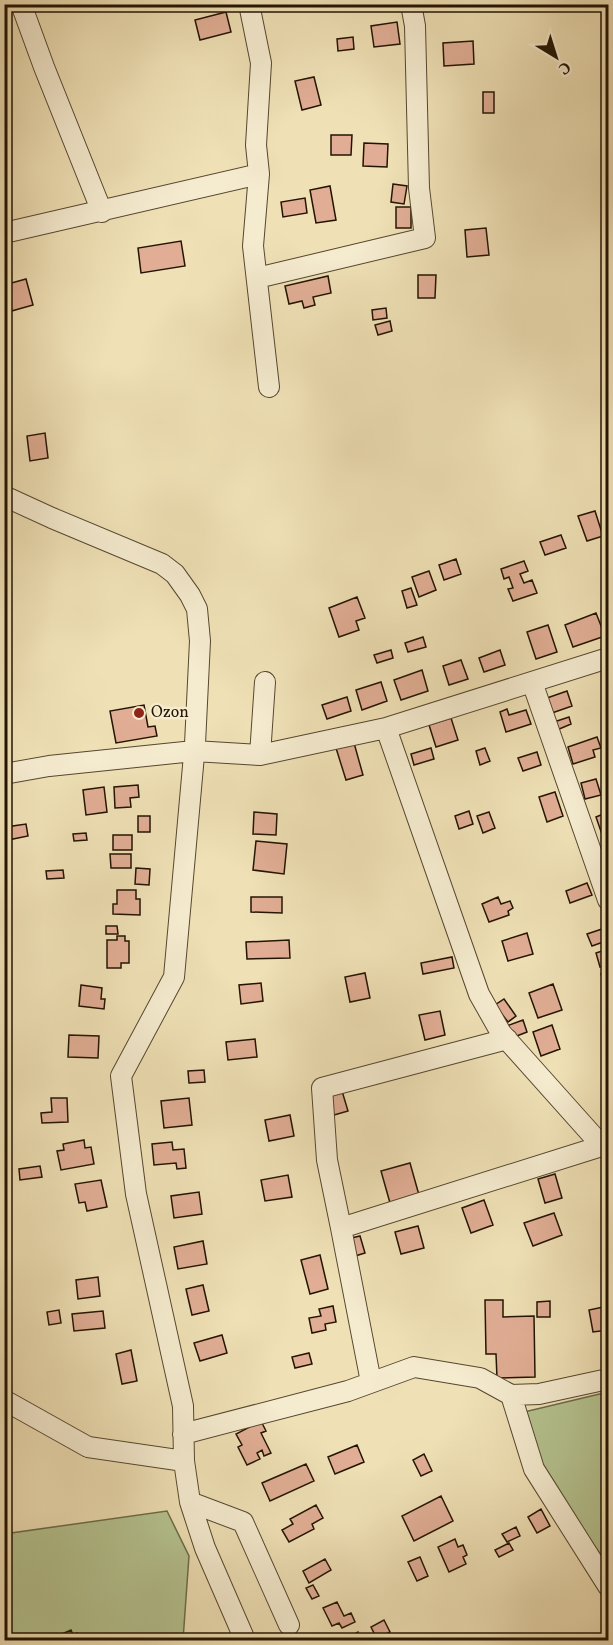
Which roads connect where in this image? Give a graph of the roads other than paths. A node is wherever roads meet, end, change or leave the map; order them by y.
1 (21, 4) edge
2 (249, 4) edge
3 (411, 4) edge
4 (259, 174) junction
5 (102, 212) junction
6 (4, 233) edge
7 (257, 278) junction
8 (269, 387) dead end
9 (4, 496) edge
10 (609, 658) edge
11 (265, 682) dead end
12 (532, 682) junction
13 (386, 728) junction
14 (194, 751) junction
15 (260, 755) junction
16 (4, 774) edge
17 (609, 900) edge
18 (507, 1039) junction
19 (605, 1145) edge
20 (342, 1228) junction
21 (609, 1379) edge
22 (371, 1382) junction
23 (511, 1395) junction
24 (4, 1400) edge
25 (183, 1434) junction
26 (184, 1461) junction
27 (190, 1502) junction
28 (609, 1586) edge
29 (289, 1625) dead end
30 (246, 1641) edge

1 - 5 street
2 - 4 street
3 - 7 street
4 - 5 street
4 - 7 street
5 - 6 street
7 - 8 street
9 - 14 street
10 - 12 street
11 - 15 street
12 - 13 street
12 - 17 street
13 - 15 street
13 - 18 street
14 - 15 street
14 - 16 street
14 - 25 street
18 - 19 street
18 - 20 street
19 - 20 street
20 - 22 street
21 - 23 street
22 - 23 street
22 - 25 street
23 - 28 street
24 - 26 street
25 - 26 street
26 - 27 street
27 - 29 street
27 - 30 street

